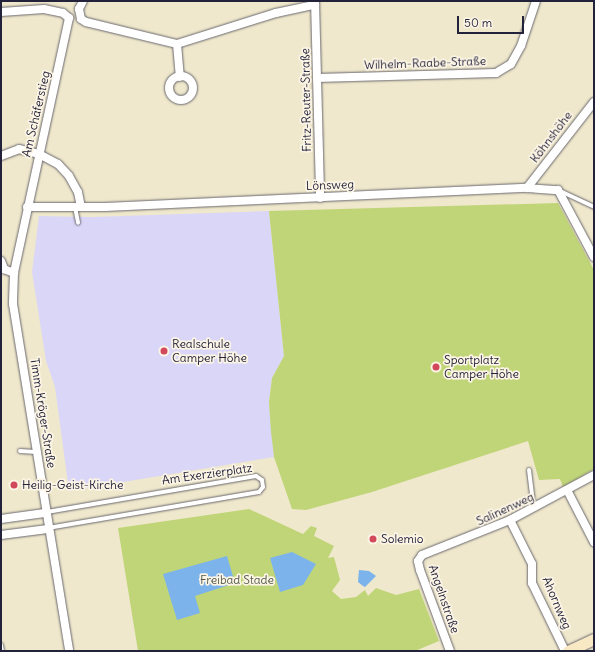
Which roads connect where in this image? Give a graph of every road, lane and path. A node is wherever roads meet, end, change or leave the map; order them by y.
1 (83, 1) edge
2 (536, 1) edge
3 (315, 3) edge
4 (1, 12) edge
5 (177, 44) junction
6 (180, 76) dead end
7 (317, 78) junction
8 (594, 102) edge
9 (39, 154) junction
10 (1, 156) edge
11 (528, 188) junction
12 (558, 190) junction
13 (320, 198) junction
14 (27, 207) junction
15 (78, 207) junction
16 (594, 207) edge
17 (78, 223) dead end
18 (594, 257) edge
19 (1, 261) edge
20 (14, 273) junction
21 (20, 452) dead end
22 (36, 452) junction
23 (529, 470) dead end
24 (594, 475) edge
25 (568, 490) junction
26 (534, 509) junction
27 (46, 512) junction
28 (1, 519) edge
29 (510, 520) junction
30 (48, 528) junction
31 (1, 535) edge
32 (594, 542) edge
33 (422, 556) joint
34 (594, 639) edge
35 (1, 645) edge
36 (2, 651) edge
37 (69, 651) edge
38 (450, 651) edge
39 (566, 651) edge

1 - 5 street
2 - 7 street, Wilhelm-Raabe-Straße
3 - 5 street
3 - 7 street, Fritz-Reuter-Straße
4 - 9 street, Am Schäferstieg
5 - 6 street
7 - 13 street, Fritz-Reuter-Straße
8 - 11 street, Köhnshöhe
9 - 10 street
9 - 14 street, Am Schäferstieg
9 - 15 street
11 - 12 street, Lönsweg
11 - 13 street, Lönsweg
12 - 16 lane
12 - 18 street
13 - 15 street, Lönsweg
14 - 15 street, Lönsweg
14 - 20 street, Timm-Kröger-Straße
15 - 17 lane
19 - 20 street
20 - 22 street, Timm-Kröger-Straße
21 - 22 lane
22 - 27 street, Timm-Kröger-Straße
23 - 26 lane
24 - 25 street, Salinenweg
25 - 26 street, Salinenweg
25 - 32 street
26 - 29 street, Salinenweg
27 - 28 street, Am Exerzierplatz
27 - 30 street, Timm-Kröger-Straße
27 - 30 lane, Am Exerzierplatz
29 - 33 street, Salinenweg
29 - 39 street, Ahornweg
30 - 31 street, Am Exerzierplatz
30 - 37 street, Timm-Kröger-Straße
33 - 38 street, Angelnstraße
34 - 39 street
35 - 36 lane

